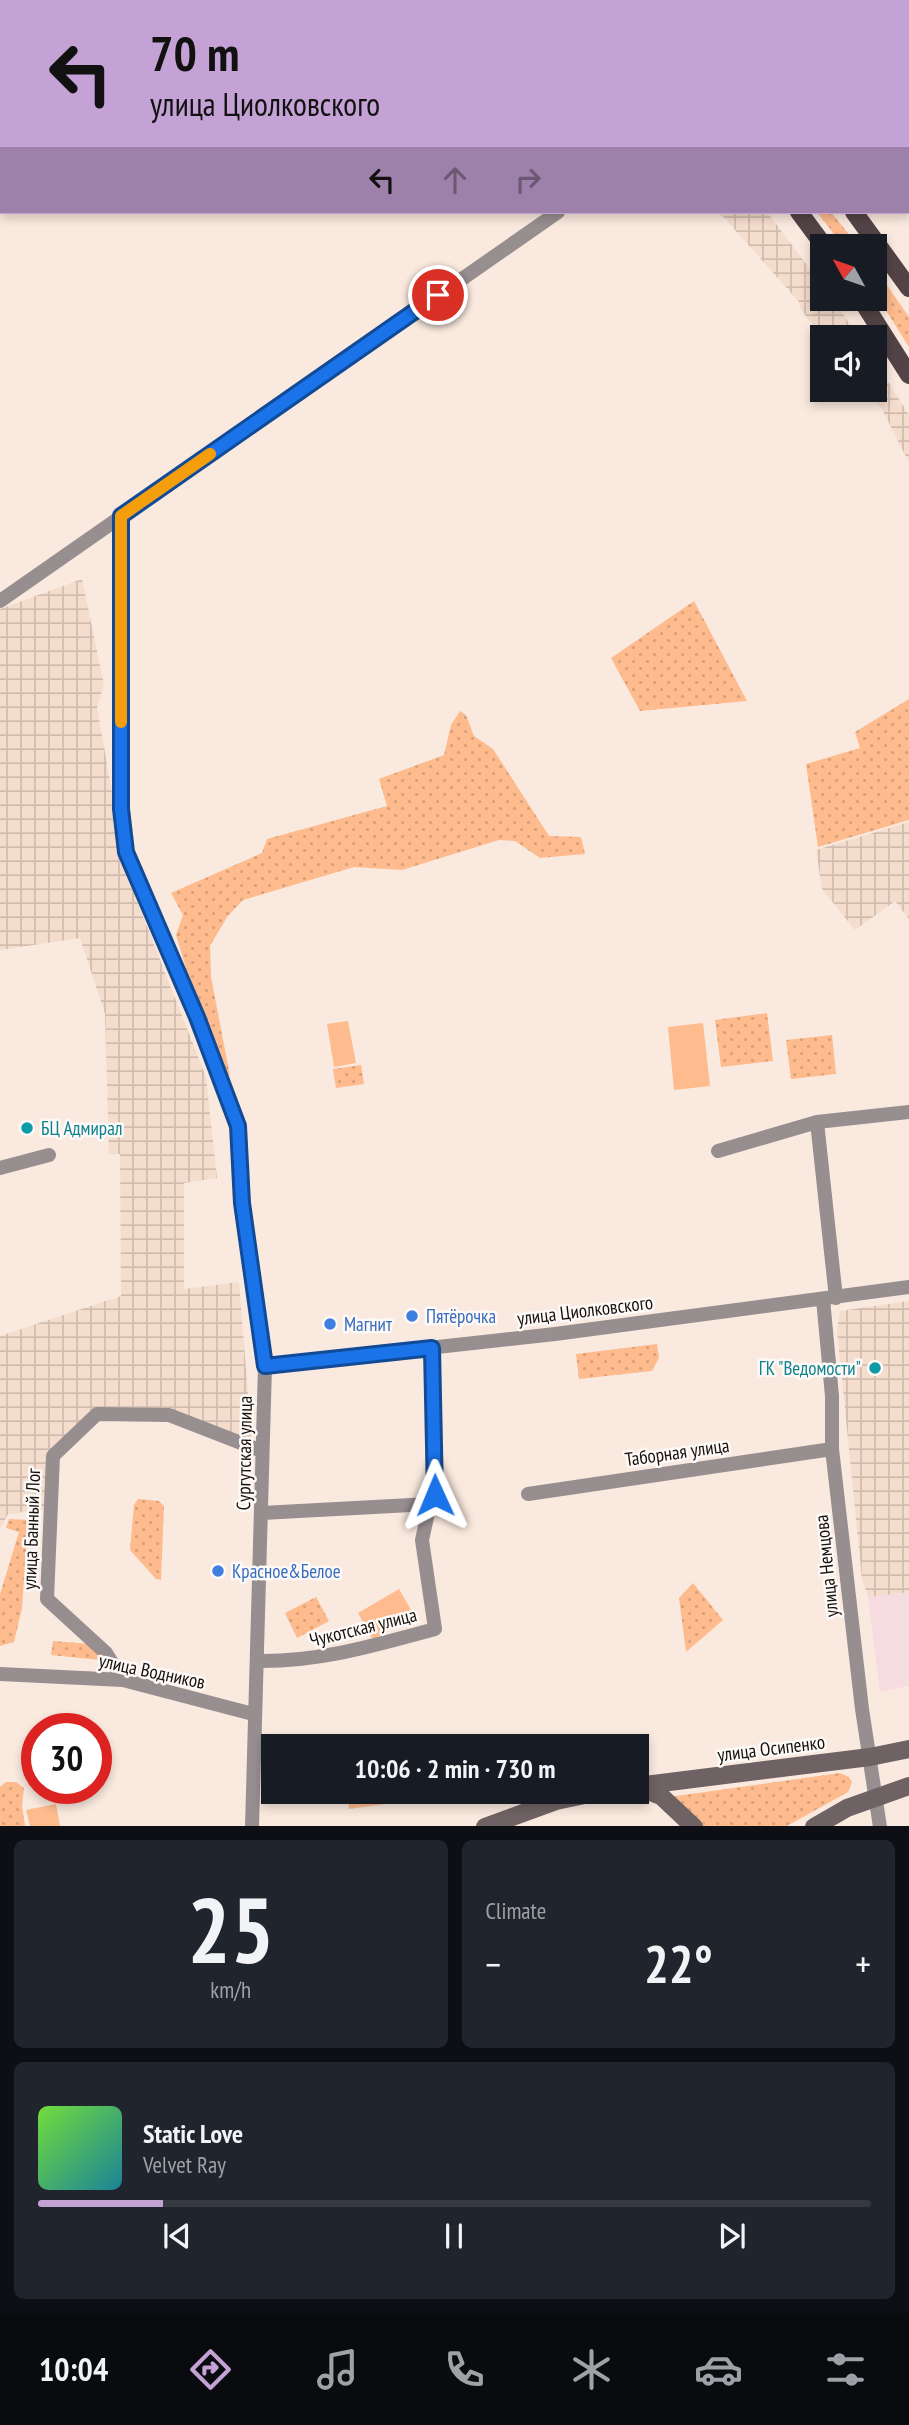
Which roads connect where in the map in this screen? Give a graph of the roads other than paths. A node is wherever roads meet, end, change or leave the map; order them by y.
1 (555, 214) edge
2 (800, 214) edge
3 (855, 214) edge
4 (815, 234) edge
5 (909, 288) edge
6 (869, 312) edge
7 (909, 375) edge
8 (121, 516) junction
9 (0, 601) edge
10 (909, 1111) edge
11 (817, 1122) junction
12 (718, 1151) dead end
13 (49, 1155) dead end
14 (0, 1168) edge
15 (909, 1287) edge
16 (830, 1299) junction
17 (432, 1348) junction
18 (265, 1366) junction
19 (832, 1449) junction
20 (262, 1451) junction
21 (528, 1494) dead end
22 (430, 1504) junction
23 (262, 1513) junction
24 (257, 1661) junction
25 (0, 1674) edge
26 (124, 1680) junction
27 (253, 1713) junction
28 (909, 1748) edge
29 (870, 1757) junction
30 (649, 1785) edge
31 (909, 1786) edge
32 (649, 1791) edge
33 (876, 1796) junction
34 (547, 1804) edge
35 (252, 1826) edge
36 (485, 1826) edge
37 (694, 1826) edge
38 (814, 1826) edge
39 (880, 1826) edge

1 - 8 street
2 - 4 main road
3 - 5 main road
6 - 7 main road
8 - 9 street
8 - 18 street, Сургутская улица
10 - 11 street
11 - 12 street
11 - 16 street, улица Немцова
13 - 14 street
15 - 16 street, улица Циолковского
16 - 17 street, улица Циолковского
16 - 19 street, улица Немцова
17 - 18 street, улица Циолковского
17 - 22 street, Чукотская улица
18 - 20 street, Сургутская улица
19 - 21 street, Таборная улица
19 - 29 street, улица Немцова
20 - 23 street, Сургутская улица
20 - 26 street, улица Банный Лог
22 - 23 street
22 - 24 street, Чукотская улица
23 - 24 street, Сургутская улица
24 - 27 street, Сургутская улица
25 - 26 street, улица Водников
26 - 27 street, улица Водников
27 - 35 street, Сургутская улица
28 - 29 main road, улица Осипенко
29 - 30 main road, улица Осипенко
29 - 33 street, улица Немцова
31 - 33 main road
32 - 37 main road
33 - 38 main road
33 - 39 street, улица Немцова
34 - 36 main road

